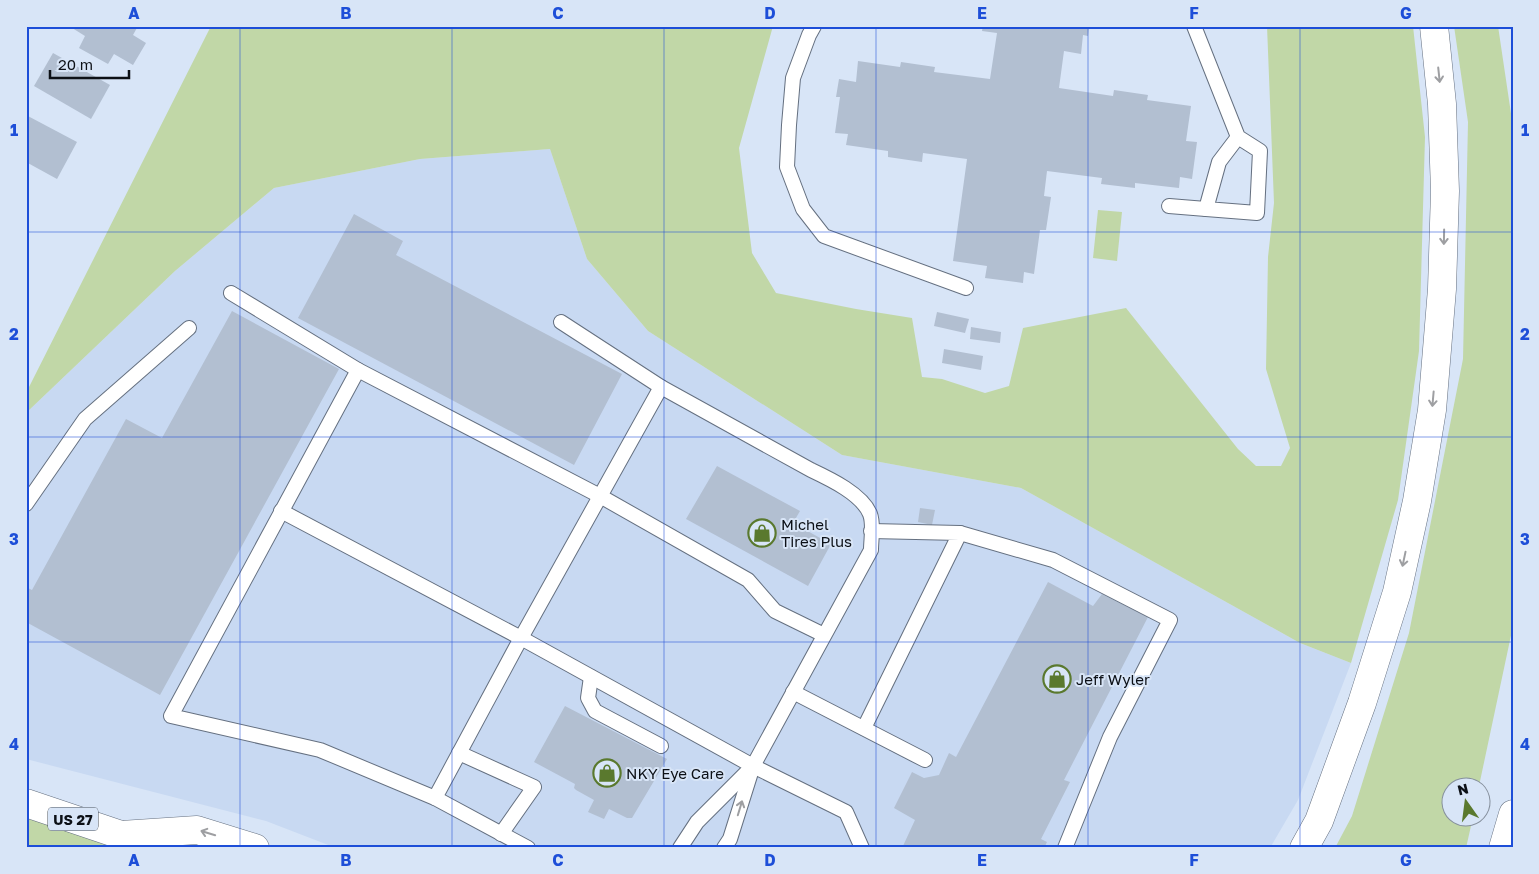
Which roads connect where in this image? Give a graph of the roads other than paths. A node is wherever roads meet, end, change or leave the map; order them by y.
1 (814, 26) edge
2 (1194, 26) edge
3 (1434, 26) edge
4 (1238, 137) junction
5 (1169, 206) dead end
6 (1206, 210) junction
7 (966, 288) dead end
8 (231, 292) dead end
9 (561, 322) dead end
10 (189, 328) dead end
11 (358, 370) junction
12 (661, 387) junction
13 (600, 496) junction
14 (26, 504) edge
15 (282, 511) junction
16 (871, 531) junction
17 (960, 534) junction
18 (824, 635) junction
19 (521, 638) junction
20 (591, 677) junction
21 (793, 692) junction
22 (864, 728) junction
23 (661, 746) dead end
24 (459, 753) junction
25 (925, 760) dead end
26 (753, 766) junction
27 (435, 798) junction
28 (26, 803) edge
29 (1513, 814) edge
30 (501, 834) junction
31 (121, 835) junction
32 (147, 848) edge
33 (255, 848) edge
34 (528, 848) edge
35 (680, 848) edge
36 (724, 848) edge
37 (862, 848) edge
38 (1065, 848) edge
39 (1304, 848) edge
40 (1503, 848) edge

1 - 7 lane
2 - 4 lane
3 -> 39 main road
4 - 6 lane
4 - 6 lane
5 - 6 lane
8 - 11 lane
9 - 12 lane
10 - 14 lane
11 - 13 lane
11 - 15 lane
12 - 13 lane
12 - 16 lane
13 - 18 lane
13 - 19 lane
15 - 19 lane
15 - 27 lane
16 - 17 lane
16 - 18 lane
17 - 22 lane
17 - 38 lane
18 - 21 lane
19 - 20 lane
19 - 24 lane
20 - 23 lane
20 - 26 lane
21 - 22 lane
21 - 26 lane
22 - 25 lane
24 - 27 lane
24 - 30 lane
26 - 35 lane
36 -> 26 lane
26 - 37 lane
27 - 30 lane
28 - 31 main road, US 27
29 - 40 main road
30 - 34 lane
31 - 32 main road, US 27
33 -> 31 main road, US 27

